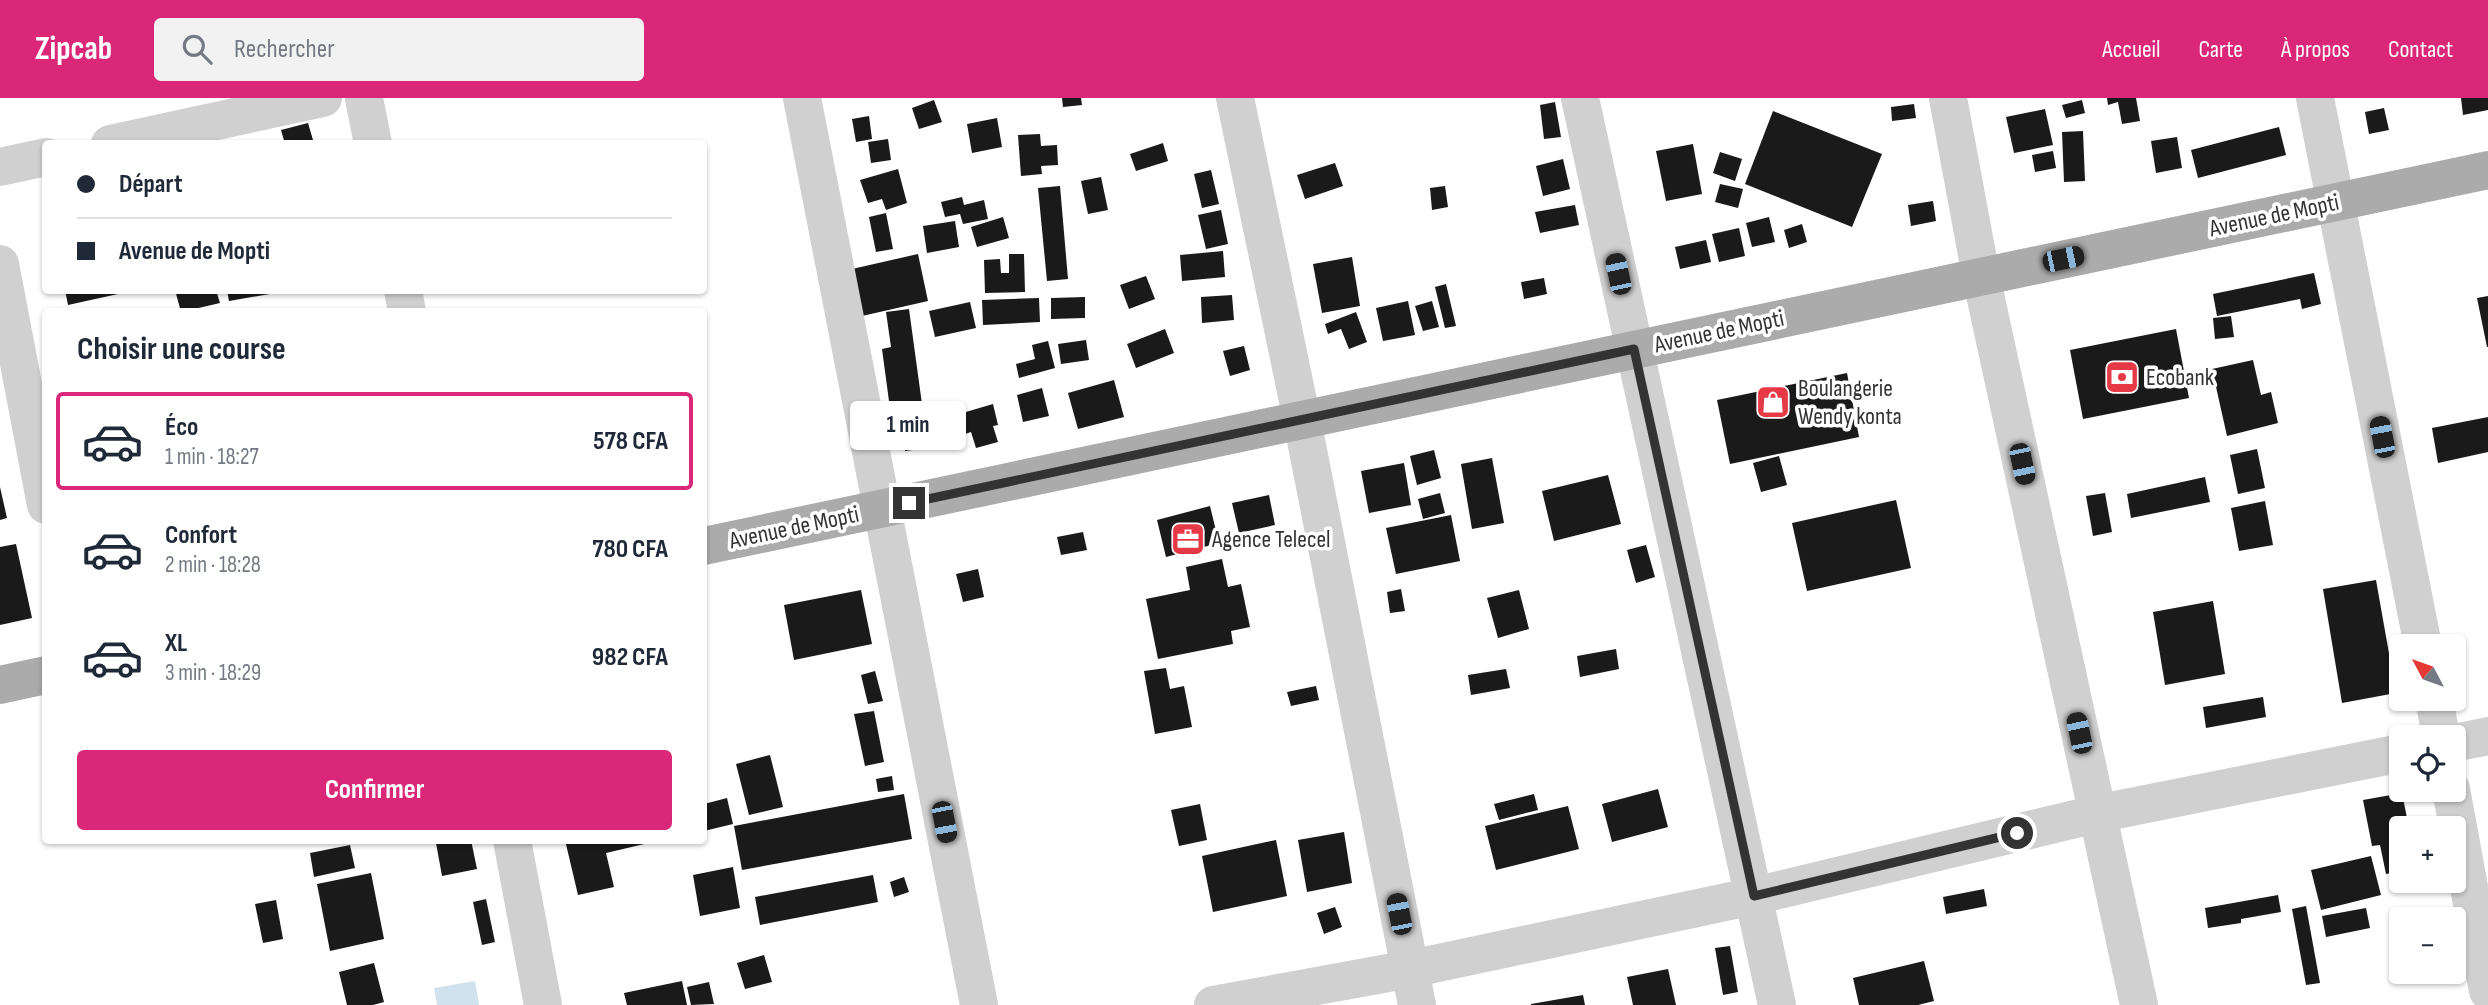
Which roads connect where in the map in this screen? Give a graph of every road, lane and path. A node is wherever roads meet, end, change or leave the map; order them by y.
1 (323, 98) edge
2 (363, 98) edge
3 (802, 98) edge
4 (1235, 98) edge
5 (1580, 98) edge
6 (1948, 98) edge
7 (2315, 98) edge
8 (129, 140) edge
9 (372, 140) edge
10 (42, 158) edge
11 (0, 167) edge
12 (2488, 170) edge
13 (2336, 202) junction
14 (0, 264) edge
15 (1981, 276) junction
16 (1634, 349) junction
17 (1302, 420) junction
18 (42, 484) edge
19 (883, 508) junction
20 (707, 545) edge
21 (2421, 634) edge
22 (42, 676) edge
23 (0, 685) edge
24 (2488, 736) edge
25 (2466, 741) edge
26 (2389, 755) edge
27 (2453, 802) edge
28 (2096, 814) junction
29 (513, 844) edge
30 (1754, 896) junction
31 (1414, 987) edge
32 (2488, 991) edge
33 (543, 1005) edge
34 (979, 1005) edge
35 (1213, 1005) edge
36 (1777, 1005) edge
37 (2139, 1005) edge

1 - 8 street
2 - 9 street
3 - 19 street
4 - 17 street
5 - 16 street
6 - 15 street
7 - 13 street
10 - 11 street
12 - 13 main road, Avenue de Mopti
13 - 15 main road, Avenue de Mopti
13 - 21 street
14 - 18 street
15 - 16 main road, Avenue de Mopti
15 - 28 street
16 - 17 main road, Avenue de Mopti
16 - 30 street
17 - 19 main road, Avenue de Mopti
17 - 31 street
19 - 20 main road, Avenue de Mopti
19 - 34 street
22 - 23 main road
24 - 25 street
26 - 28 street
27 - 32 street
28 - 30 street
28 - 37 street
29 - 33 street
30 - 31 street
30 - 36 street
31 - 35 street

